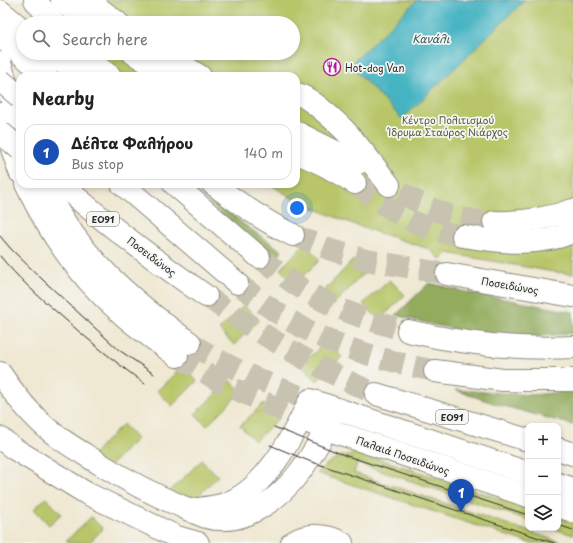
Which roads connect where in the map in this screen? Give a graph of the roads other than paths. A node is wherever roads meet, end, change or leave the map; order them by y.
1 (35, 0) edge
2 (62, 0) edge
3 (88, 0) edge
4 (0, 11) edge
5 (48, 16) edge
6 (79, 16) edge
7 (109, 16) edge
8 (16, 24) edge
9 (0, 36) edge
10 (16, 50) edge
11 (28, 60) edge
12 (61, 60) edge
13 (89, 60) edge
14 (144, 60) edge
15 (174, 60) edge
16 (0, 62) edge
17 (42, 72) edge
18 (75, 72) edge
19 (104, 72) edge
20 (163, 72) edge
21 (194, 72) edge
22 (0, 80) edge
23 (16, 94) edge
24 (300, 94) edge
25 (16, 113) edge
26 (0, 114) edge
27 (0, 132) edge
28 (300, 135) edge
29 (16, 146) edge
30 (300, 154) edge
31 (16, 160) edge
32 (389, 185) tunnel mouth
33 (28, 188) edge
34 (45, 188) edge
35 (66, 188) edge
36 (127, 188) edge
37 (179, 188) edge
38 (218, 188) edge
39 (573, 210) edge
40 (494, 222) tunnel mouth
41 (573, 232) edge
42 (293, 236) tunnel mouth
43 (463, 236) tunnel mouth
44 (259, 257) tunnel mouth
45 (447, 274) tunnel mouth
46 (237, 283) tunnel mouth
47 (206, 296) tunnel mouth
48 (573, 296) edge
49 (408, 331) tunnel mouth
50 (573, 347) edge
51 (435, 371) tunnel mouth
52 (0, 373) edge
53 (573, 380) edge
54 (376, 394) tunnel mouth
55 (335, 409) junction
56 (305, 410) junction
57 (326, 429) junction
58 (0, 438) edge
59 (525, 439) edge
60 (561, 451) edge
61 (573, 454) edge
62 (525, 472) edge
63 (561, 485) edge
64 (573, 489) edge
65 (525, 495) edge
66 (561, 507) edge
67 (188, 510) junction
68 (573, 511) edge
69 (198, 543) edge
70 (292, 543) edge
71 (342, 543) edge

1 - 5 main road
2 - 6 main road
3 - 7 main road
4 - 8 main road
9 - 10 main road
11 - 17 main road
12 - 18 main road
13 - 19 main road
14 - 20 main road
15 - 21 main road
16 - 25 main road
22 - 23 main road, bridge
24 - 32 main road
26 - 31 main road
27 - 29 main road, bridge
28 - 30 main road
33 - 34 main road
35 - 47 main road, Ποσειδώνος / ΕΟ91
36 - 46 main road
37 - 44 main road
38 - 42 main road
39 - 40 main road
41 - 43 main road
45 - 48 main road, Ποσειδώνος
49 - 50 main road
51 - 53 main road
52 - 67 main road
54 - 59 main road, ΕΟ91
55 - 56 main road
55 - 57 main road
55 - 62 main road
56 - 57 main road, Παλαιά Ποσειδώνος
56 - 67 main road
57 - 65 main road, Παλαιά Ποσειδώνος
57 - 67 main road
58 - 69 main road
60 - 61 main road
63 - 64 main road
66 - 68 main road
70 - 71 main road

